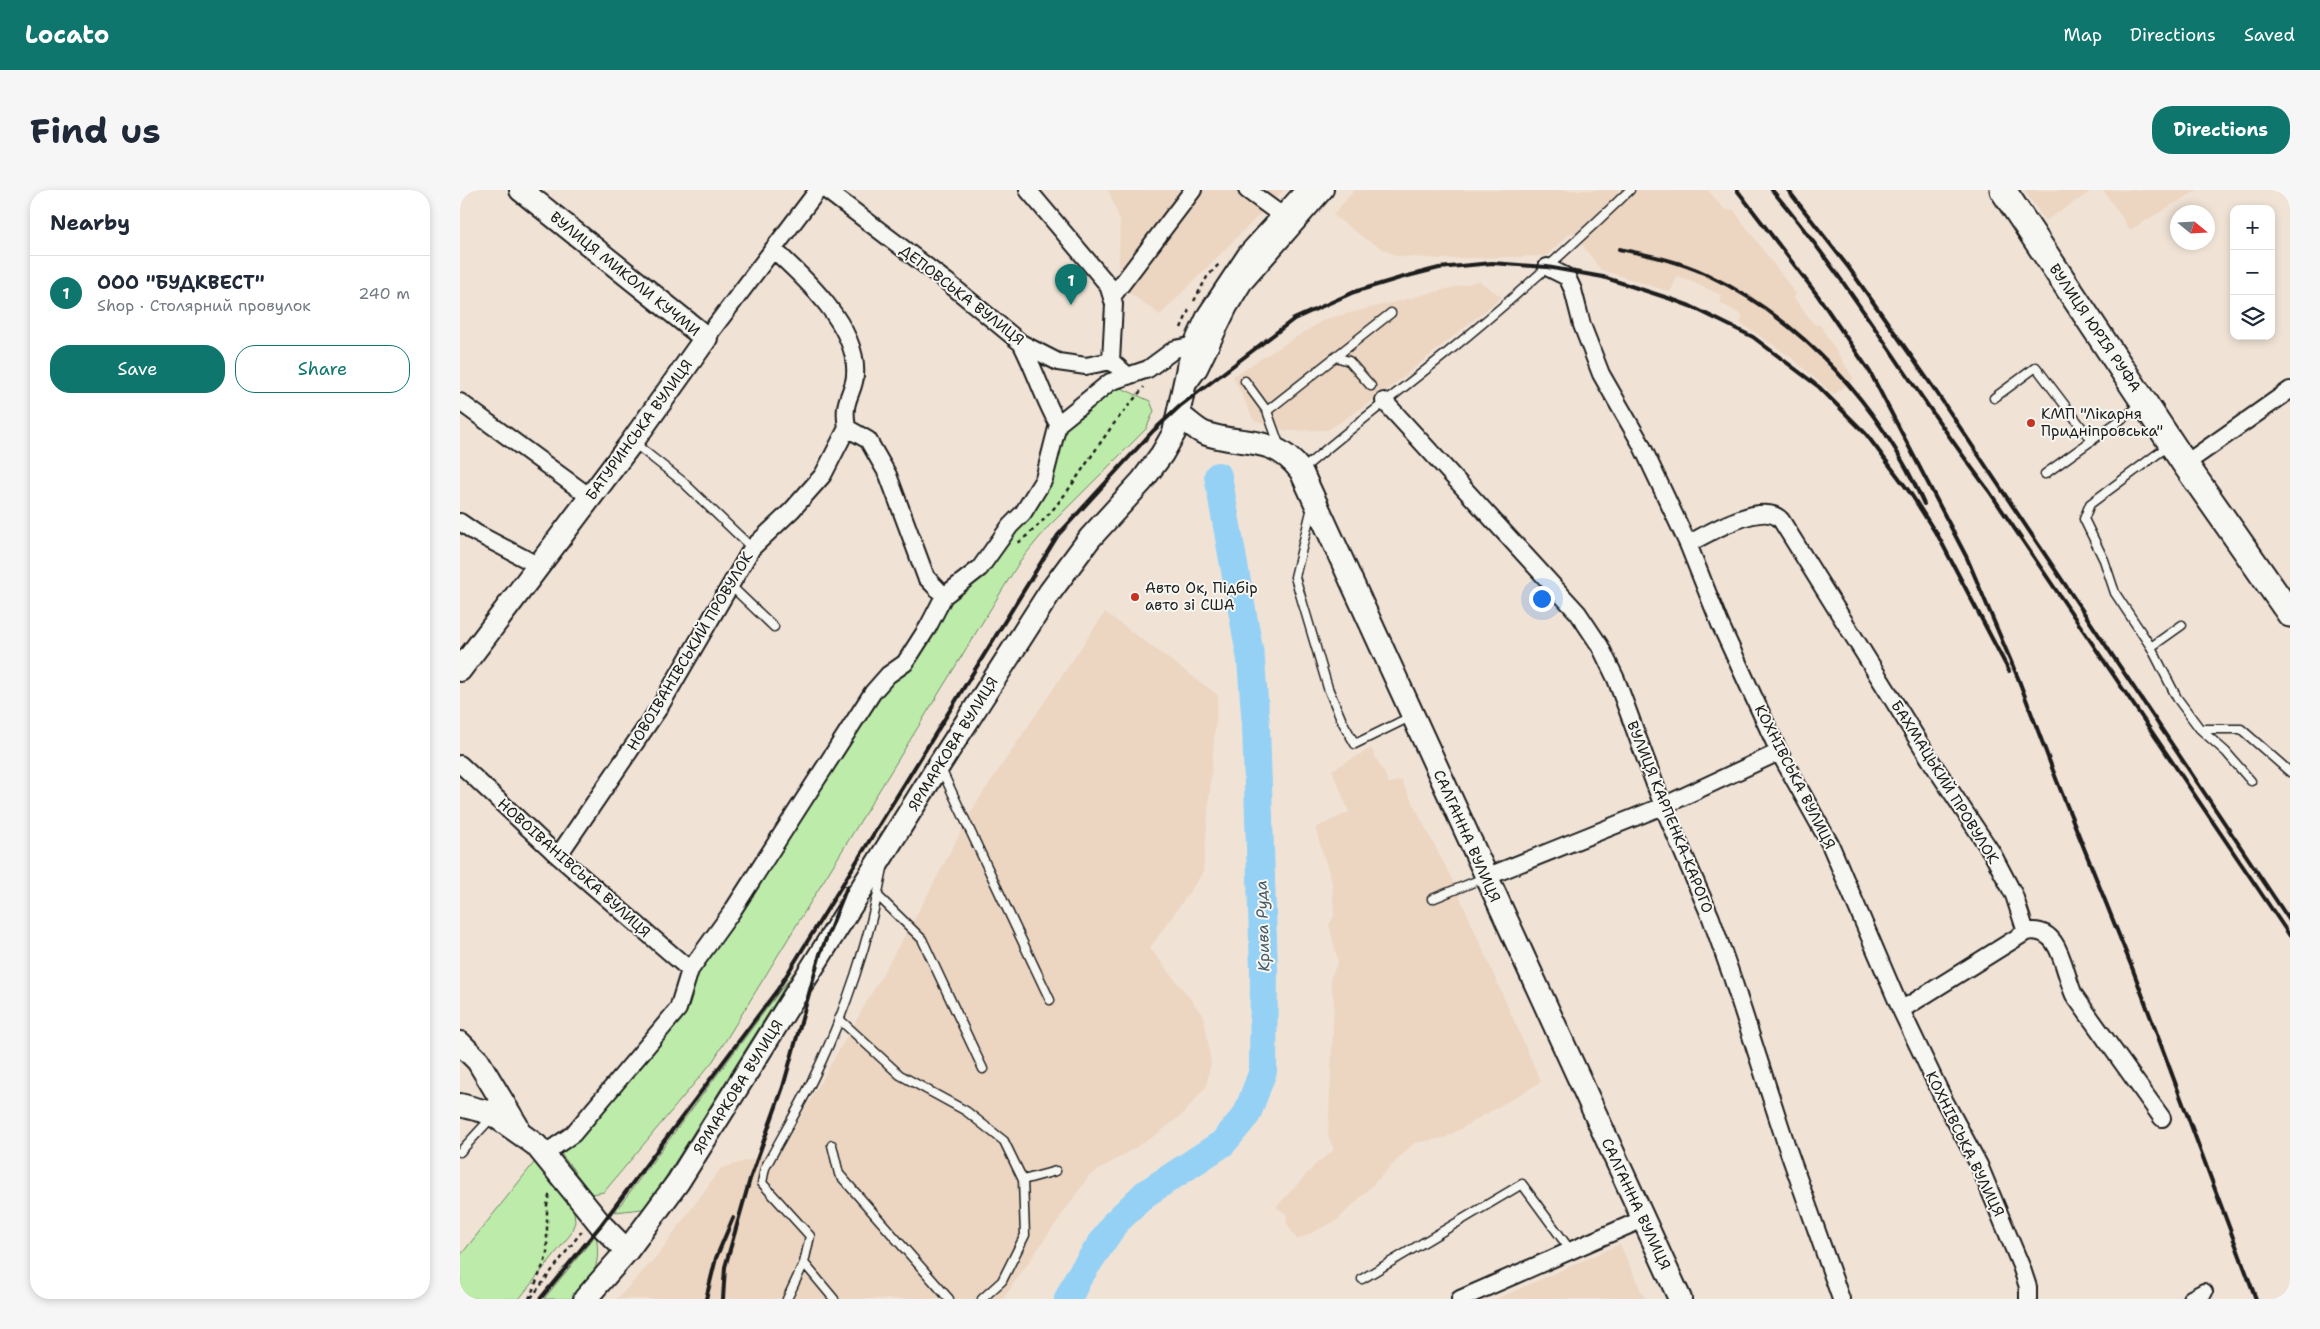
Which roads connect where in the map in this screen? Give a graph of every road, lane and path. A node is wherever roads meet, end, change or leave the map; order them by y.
1 (521, 190) edge
2 (818, 190) edge
3 (826, 190) edge
4 (1028, 190) edge
5 (1193, 190) edge
6 (1248, 190) edge
7 (1308, 190) edge
8 (1325, 190) edge
9 (1630, 190) edge
10 (2003, 190) edge
11 (1284, 217) junction
12 (773, 249) junction
13 (1547, 267) junction
14 (1112, 297) junction
15 (1391, 313) dead end
16 (706, 338) junction
17 (1020, 342) junction
18 (1195, 345) junction
19 (1336, 357) junction
20 (1111, 361) junction
21 (1128, 376) junction
22 (1245, 381) dead end
23 (1145, 386) dead end
24 (1371, 386) dead end
25 (2290, 390) edge
26 (1994, 398) dead end
27 (1384, 401) junction
28 (460, 402) edge
29 (2144, 402) junction
30 (1180, 404) junction
31 (1267, 412) junction
32 (1058, 424) junction
33 (846, 428) junction
34 (1203, 432) junction
35 (2092, 440) junction
36 (632, 442) junction
37 (1281, 451) junction
38 (2178, 453) junction
39 (1162, 454) junction
40 (1301, 471) junction
41 (2045, 474) dead end
42 (590, 498) junction
43 (1314, 498) junction
44 (460, 522) edge
45 (1688, 544) junction
46 (1015, 546) dead end
47 (752, 548) junction
48 (538, 566) junction
49 (730, 585) junction
50 (944, 596) junction
51 (2290, 614) edge
52 (2182, 625) dead end
53 (774, 627) dead end
54 (2151, 647) junction
55 (460, 670) edge
56 (1412, 716) junction
57 (2200, 729) junction
58 (1780, 752) junction
59 (460, 764) edge
60 (939, 764) junction
61 (2290, 772) edge
62 (2251, 781) dead end
63 (1664, 806) junction
64 (887, 849) junction
65 (558, 856) junction
66 (1486, 878) junction
67 (878, 896) junction
68 (1432, 899) dead end
69 (2026, 932) junction
70 (690, 970) junction
71 (1050, 1000) dead end
72 (1901, 1010) junction
73 (839, 1018) junction
74 (460, 1043) edge
75 (983, 1069) dead end
76 (460, 1105) edge
77 (494, 1114) junction
78 (2162, 1118) dead end
79 (520, 1132) junction
80 (832, 1145) dead end
81 (460, 1152) edge
82 (550, 1161) junction
83 (1056, 1171) dead end
84 (1023, 1180) junction
85 (594, 1216) junction
86 (1643, 1219) junction
87 (1572, 1250) junction
88 (627, 1251) junction
89 (804, 1263) junction
90 (1362, 1279) dead end
91 (530, 1299) edge
92 (585, 1299) edge
93 (788, 1299) edge
94 (834, 1299) edge
95 (949, 1299) edge
96 (982, 1299) edge
97 (1460, 1299) edge
98 (1680, 1299) edge
99 (1841, 1299) edge
100 (2028, 1299) edge

1 - 16 street, ВУЛИЦЯ МИКОЛИ КУЧМИ
2 - 12 street, БАТУРИНСЬКА ВУЛИЦЯ
3 - 17 street, ДЕПОВСЬКА ВУЛИЦЯ
4 - 14 street
5 - 14 street
6 - 11 street
7 - 11 street, ЯРМАРКОВА ВУЛИЦЯ
8 - 30 street
9 - 13 lane
10 - 29 main road, ВУЛИЦЯ ЮРІЯ РУФА
11 - 18 street, ЯРМАРКОВА ВУЛИЦЯ
12 - 16 street, БАТУРИНСЬКА ВУЛИЦЯ
12 - 33 street
13 - 27 lane
13 - 45 street, КОХНІВСЬКА ВУЛИЦЯ
14 - 20 street
15 - 19 lane
16 - 36 street, БАТУРИНСЬКА ВУЛИЦЯ
17 - 20 street, ДЕПОВСЬКА ВУЛИЦЯ
17 - 32 street
18 - 21 street
18 - 30 street, ЯРМАРКОВА ВУЛИЦЯ
19 - 24 lane
19 - 31 lane
20 - 21 street
21 - 32 street
22 - 31 lane
23 - 46 path
25 - 38 street
26 - 35 lane
27 - 40 lane
27 - 63 street, ВУЛИЦЯ КАРПЕНКА-КАРОГО
28 - 42 street
29 - 35 lane
29 - 38 main road, ВУЛИЦЯ ЮРІЯ РУФА
30 - 34 street, САЛГАННА ВУЛИЦЯ
30 - 39 street, ЯРМАРКОВА ВУЛИЦЯ
31 - 37 lane
32 - 50 street
33 - 47 street, НОВОІВАНІВСЬКИЙ ПРОВУЛОК
33 - 50 street
34 - 37 street, САЛГАННА ВУЛИЦЯ
34 - 39 street
35 - 41 lane
36 - 42 street, БАТУРИНСЬКА ВУЛИЦЯ
36 - 47 lane
37 - 40 street, САЛГАННА ВУЛИЦЯ
38 - 51 main road, ВУЛИЦЯ ЮРІЯ РУФА
38 - 54 lane
39 - 60 street, ЯРМАРКОВА ВУЛИЦЯ
40 - 43 street, САЛГАННА ВУЛИЦЯ
42 - 48 street, БАТУРИНСЬКА ВУЛИЦЯ
43 - 56 street, САЛГАННА ВУЛИЦЯ
43 - 56 lane
44 - 48 street
45 - 58 street, КОХНІВСЬКА ВУЛИЦЯ
45 - 69 street, БАХМАЦЬКИЙ ПРОВУЛОК
47 - 49 street, НОВОІВАНІВСЬКИЙ ПРОВУЛОК
48 - 55 street, БАТУРИНСЬКА ВУЛИЦЯ
49 - 53 lane
49 - 65 street, НОВОІВАНІВСЬКИЙ ПРОВУЛОК
50 - 70 street
52 - 54 lane
54 - 57 lane
56 - 66 street, САЛГАННА ВУЛИЦЯ
57 - 61 lane
57 - 62 lane
58 - 63 street
58 - 72 street, КОХНІВСЬКА ВУЛИЦЯ
59 - 65 street, НОВОІВАНІВСЬКА ВУЛИЦЯ
60 - 64 street, ЯРМАРКОВА ВУЛИЦЯ
60 - 71 lane
63 - 66 street
63 - 99 street, ВУЛИЦЯ КАРПЕНКА-КАРОГО
64 - 67 lane
64 - 88 street, ЯРМАРКОВА ВУЛИЦЯ
65 - 70 street, НОВОІВАНІВСЬКА ВУЛИЦЯ
66 - 68 lane
66 - 86 street, САЛГАННА ВУЛИЦЯ
67 - 73 lane
67 - 75 lane
69 - 72 street
69 - 78 street
70 - 82 street
72 - 100 street, КОХНІВСЬКА ВУЛИЦЯ
73 - 84 lane
73 - 89 lane
74 - 79 street
76 - 77 street
77 - 79 street
77 - 81 lane
79 - 82 street
80 - 95 lane
82 - 85 street
82 - 91 path
83 - 84 lane
84 - 96 lane
85 - 88 street
85 - 91 path
86 - 87 street
86 - 98 street, САЛГАННА ВУЛИЦЯ
87 - 90 lane
87 - 97 street
88 - 92 street, ЯРМАРКОВА ВУЛИЦЯ
89 - 93 lane
89 - 94 lane

